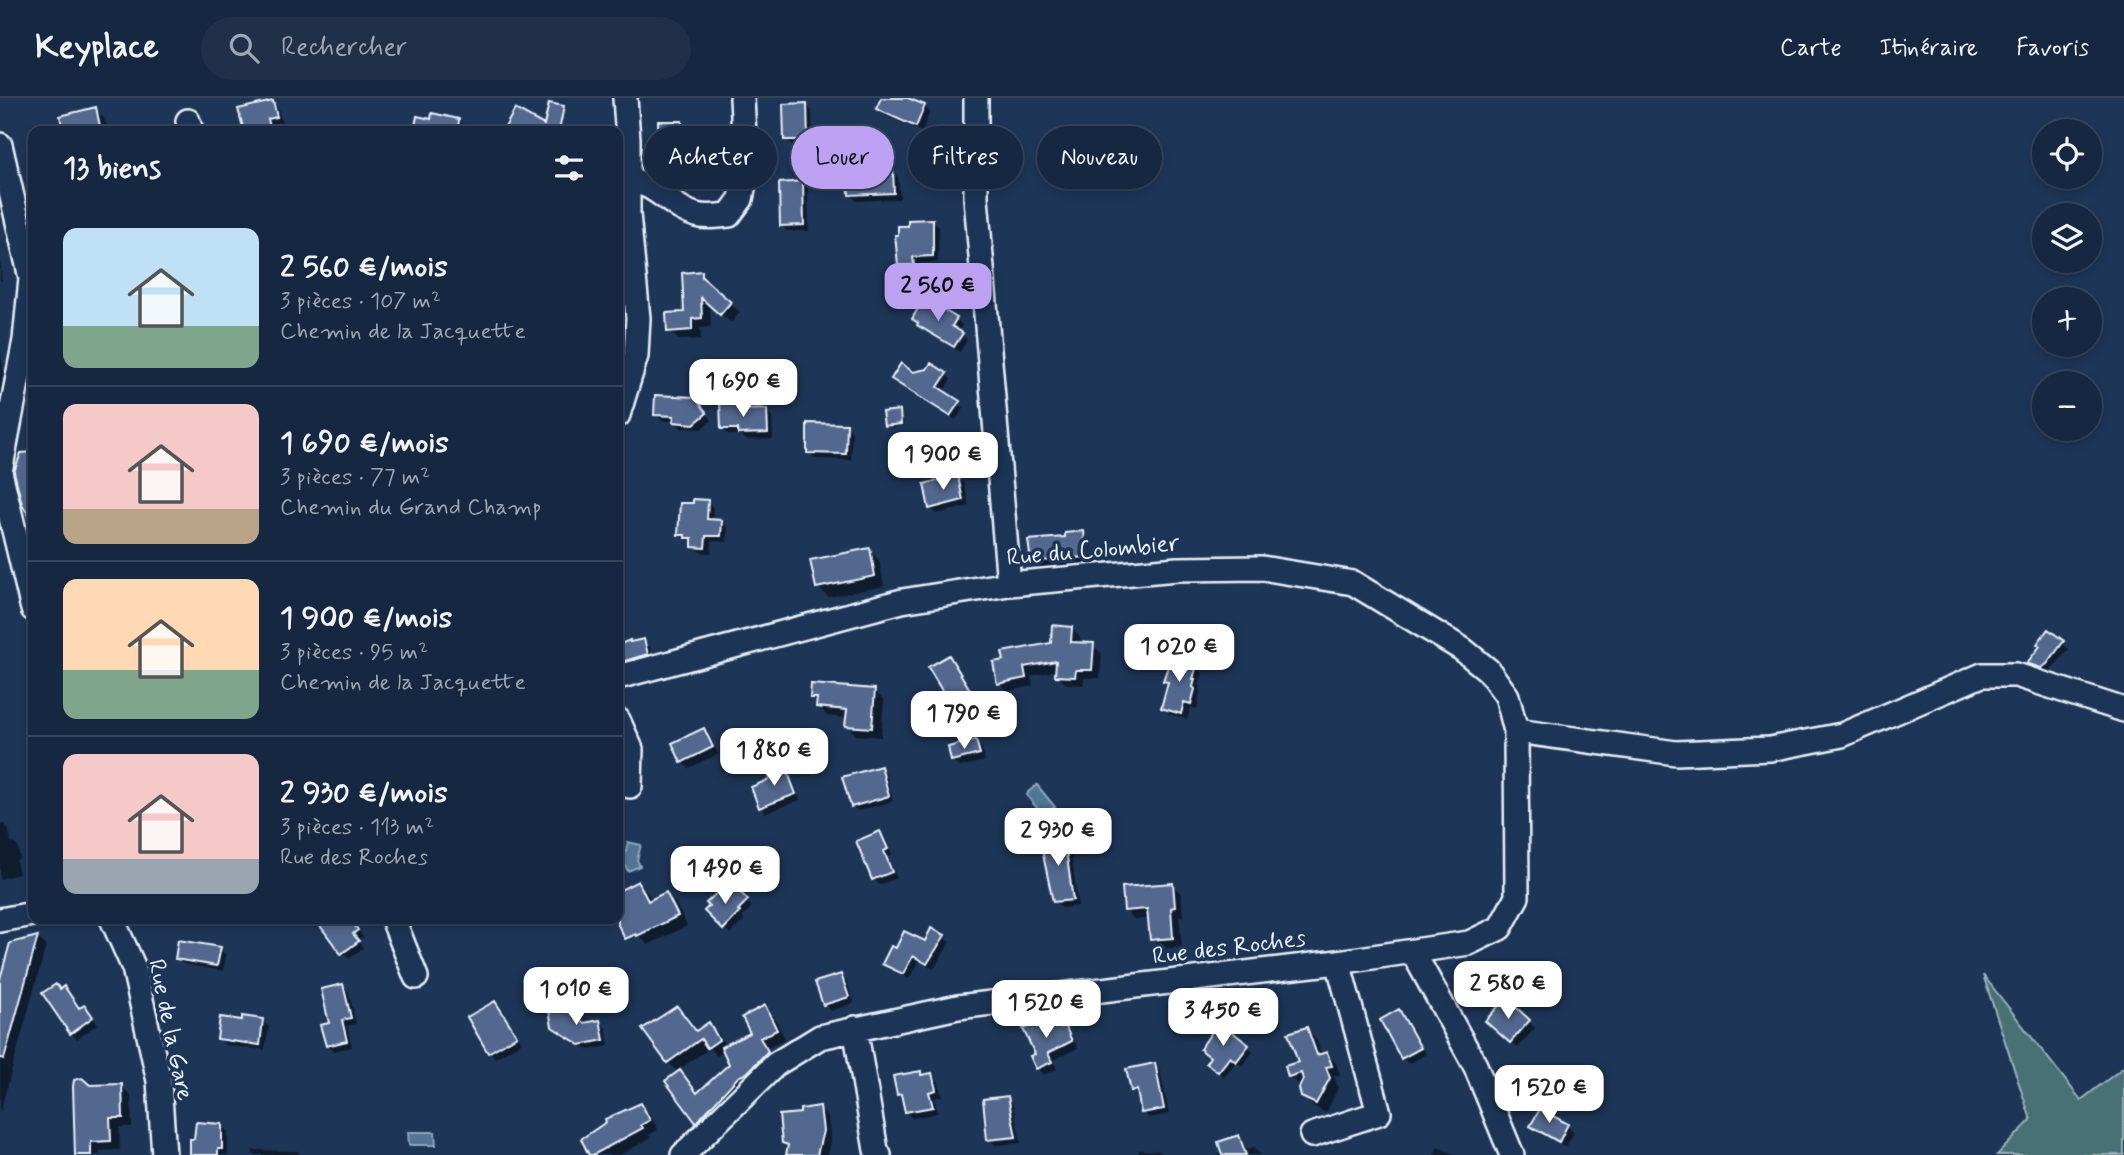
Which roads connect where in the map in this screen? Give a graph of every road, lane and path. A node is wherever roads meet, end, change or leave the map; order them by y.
1 (625, 98) edge
2 (743, 98) edge
3 (976, 98) edge
4 (0, 145) edge
5 (628, 181) junction
6 (28, 261) edge
7 (28, 313) edge
8 (623, 399) edge
9 (1009, 584) junction
10 (28, 589) edge
11 (623, 676) edge
12 (2124, 710) edge
13 (623, 731) edge
14 (1516, 731) junction
15 (630, 786) dead end
16 (28, 915) edge
17 (0, 920) edge
18 (114, 924) edge
19 (395, 924) edge
20 (1413, 952) junction
21 (1338, 962) junction
22 (416, 977) dead end
23 (855, 1028) junction
24 (1312, 1135) dead end
25 (163, 1155) edge
26 (682, 1155) edge
27 (879, 1155) edge
28 (1512, 1155) edge

1 - 5 street
2 - 5 street
3 - 9 street
4 - 6 street
5 - 8 street
7 - 10 street
9 - 11 street, Rue du Colombier
9 - 14 street, Rue du Colombier
12 - 14 street
13 - 15 street
14 - 20 street, Rue des Roches
16 - 17 street
18 - 25 street, Rue de la Gare
19 - 22 street
20 - 21 street, Rue des Roches
20 - 28 street
21 - 23 street, Rue des Roches
21 - 24 street
23 - 26 street, Rue des Roches
23 - 27 street

